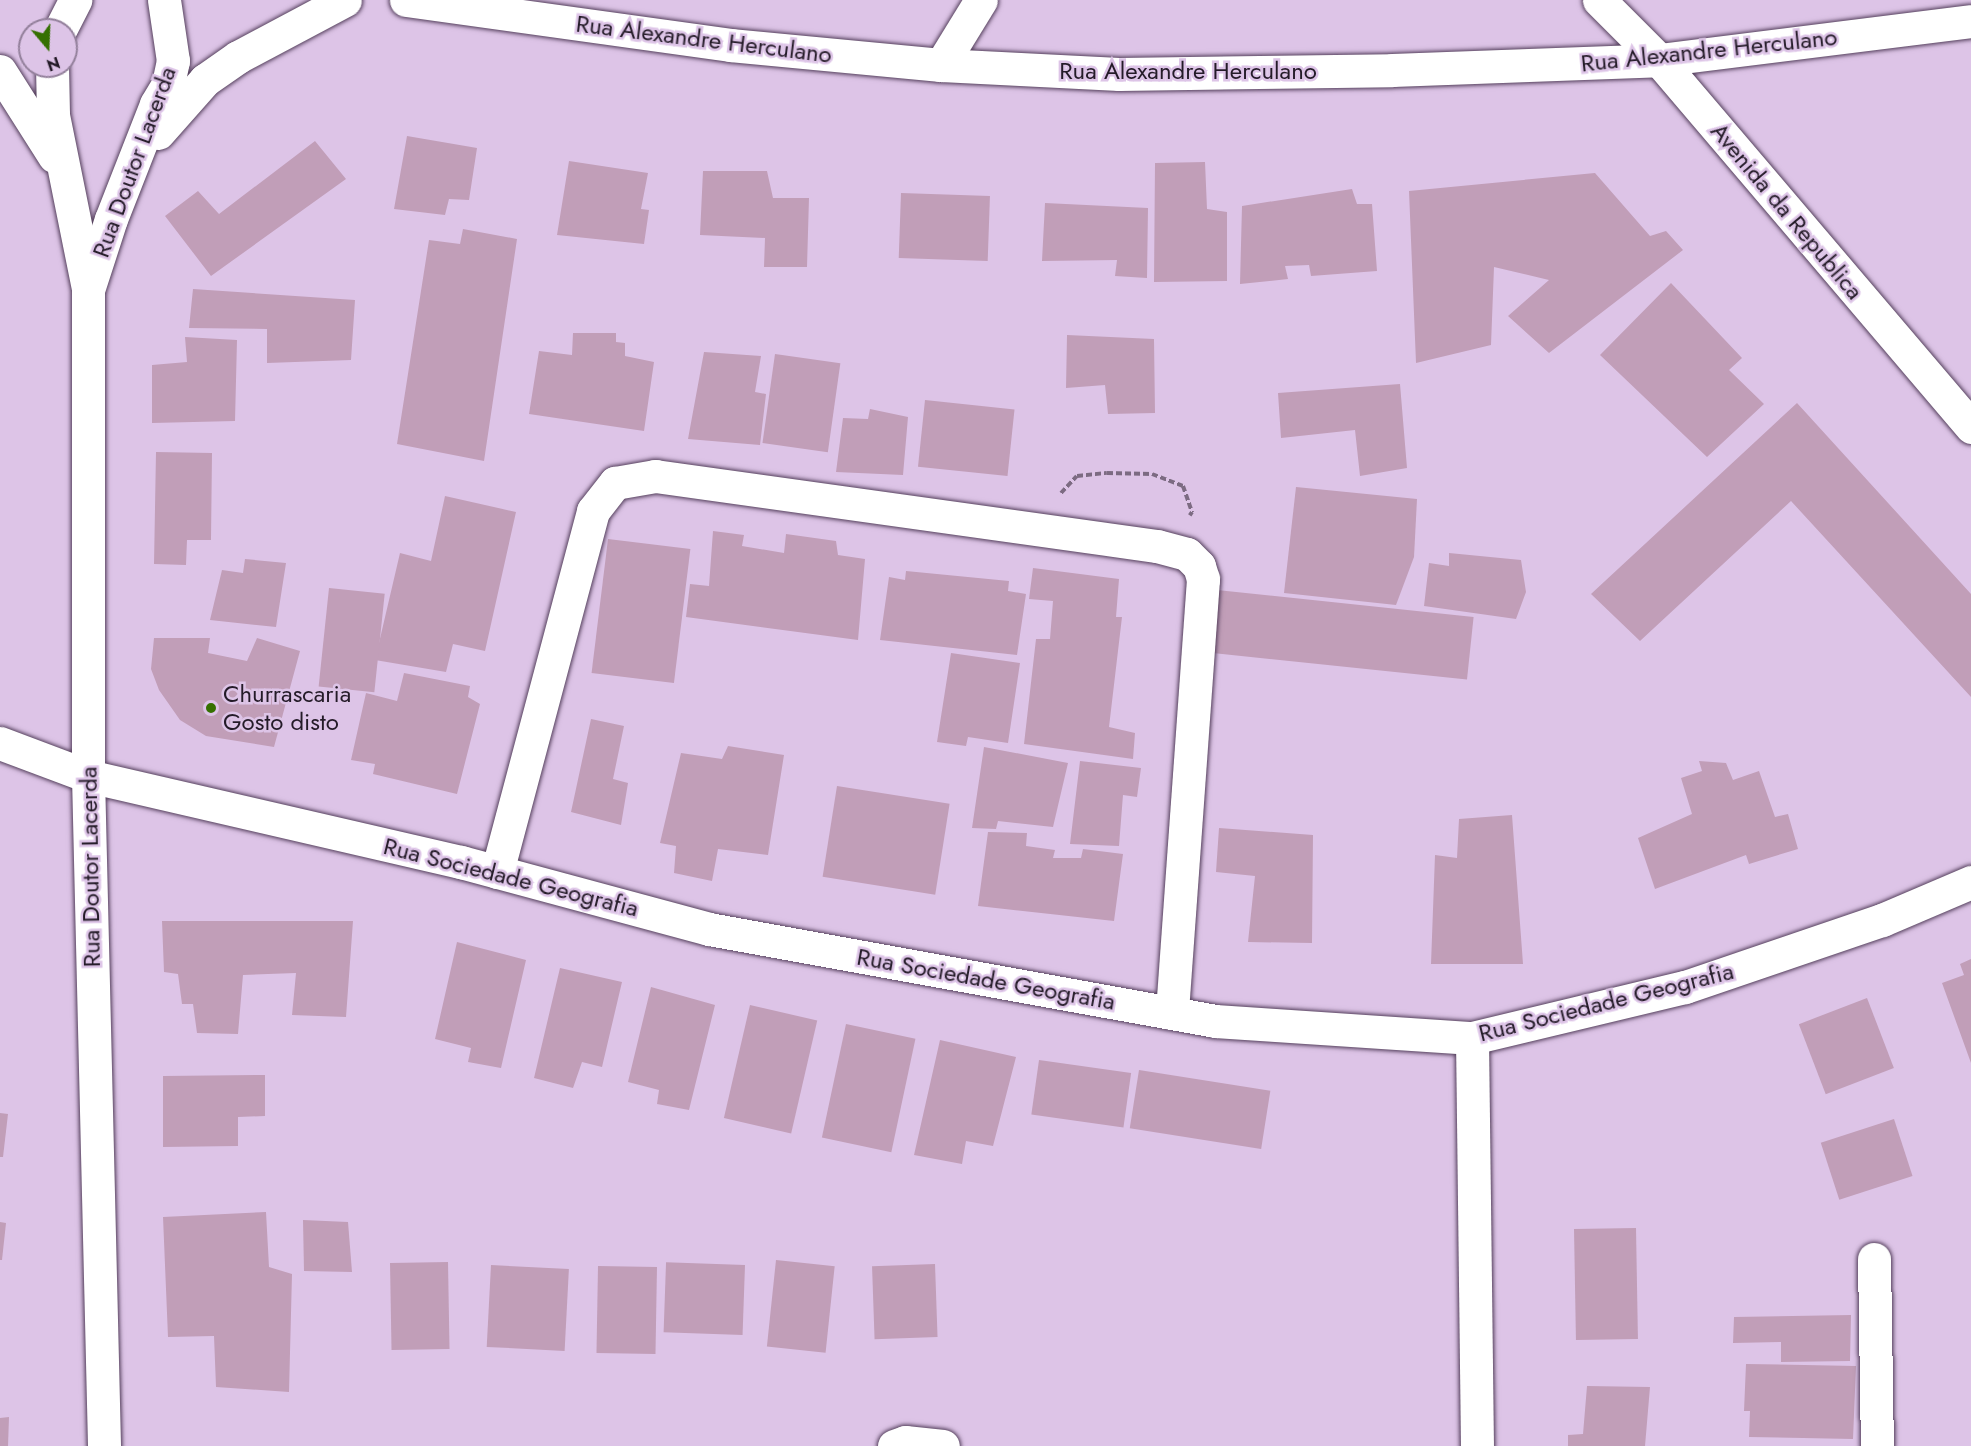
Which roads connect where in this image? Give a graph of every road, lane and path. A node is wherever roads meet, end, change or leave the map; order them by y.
1 (75, 0) edge
2 (164, 0) edge
3 (345, 0) edge
4 (406, 0) edge
5 (981, 0) edge
6 (1599, 0) edge
7 (66, 18) edge
8 (1971, 21) edge
9 (1659, 60) junction
10 (941, 65) junction
11 (0, 71) edge
12 (52, 78) edge
13 (132, 164) junction
14 (68, 178) junction
15 (88, 289) junction
16 (1971, 427) edge
17 (1088, 537) junction
18 (1157, 546) junction
19 (0, 743) edge
20 (88, 776) junction
21 (497, 872) junction
22 (1971, 882) edge
23 (1173, 1013) junction
24 (1472, 1038) junction
25 (1874, 1259) dead end
26 (105, 1446) edge
27 (894, 1446) edge
28 (943, 1446) edge
29 (1478, 1446) edge
30 (1877, 1446) edge

1 - 7 main road
2 - 13 main road, Rua Doutor Lacerda
3 - 13 main road
4 - 10 main road, Rua Alexandre Herculano
5 - 10 main road
6 - 9 main road, Avenida da Republica
8 - 9 main road, Rua Alexandre Herculano
9 - 10 main road, Rua Alexandre Herculano
9 - 16 main road, Avenida da Republica
11 - 14 main road
12 - 14 main road, Rua Doutor Lacerda
13 - 15 main road, Rua Doutor Lacerda
14 - 15 main road, Rua Doutor Lacerda
15 - 20 main road, Rua Doutor Lacerda
17 - 18 main road
17 - 18 path
17 - 21 main road
18 - 23 main road
19 - 20 main road, Rua Sociedade Geografia
20 - 21 main road, Rua Sociedade Geografia
20 - 26 main road, Rua Doutor Lacerda
21 - 23 main road, Rua Sociedade Geografia
22 - 24 main road, Rua Sociedade Geografia
23 - 24 main road, Rua Sociedade Geografia
24 - 29 main road
25 - 30 main road
27 - 28 main road

